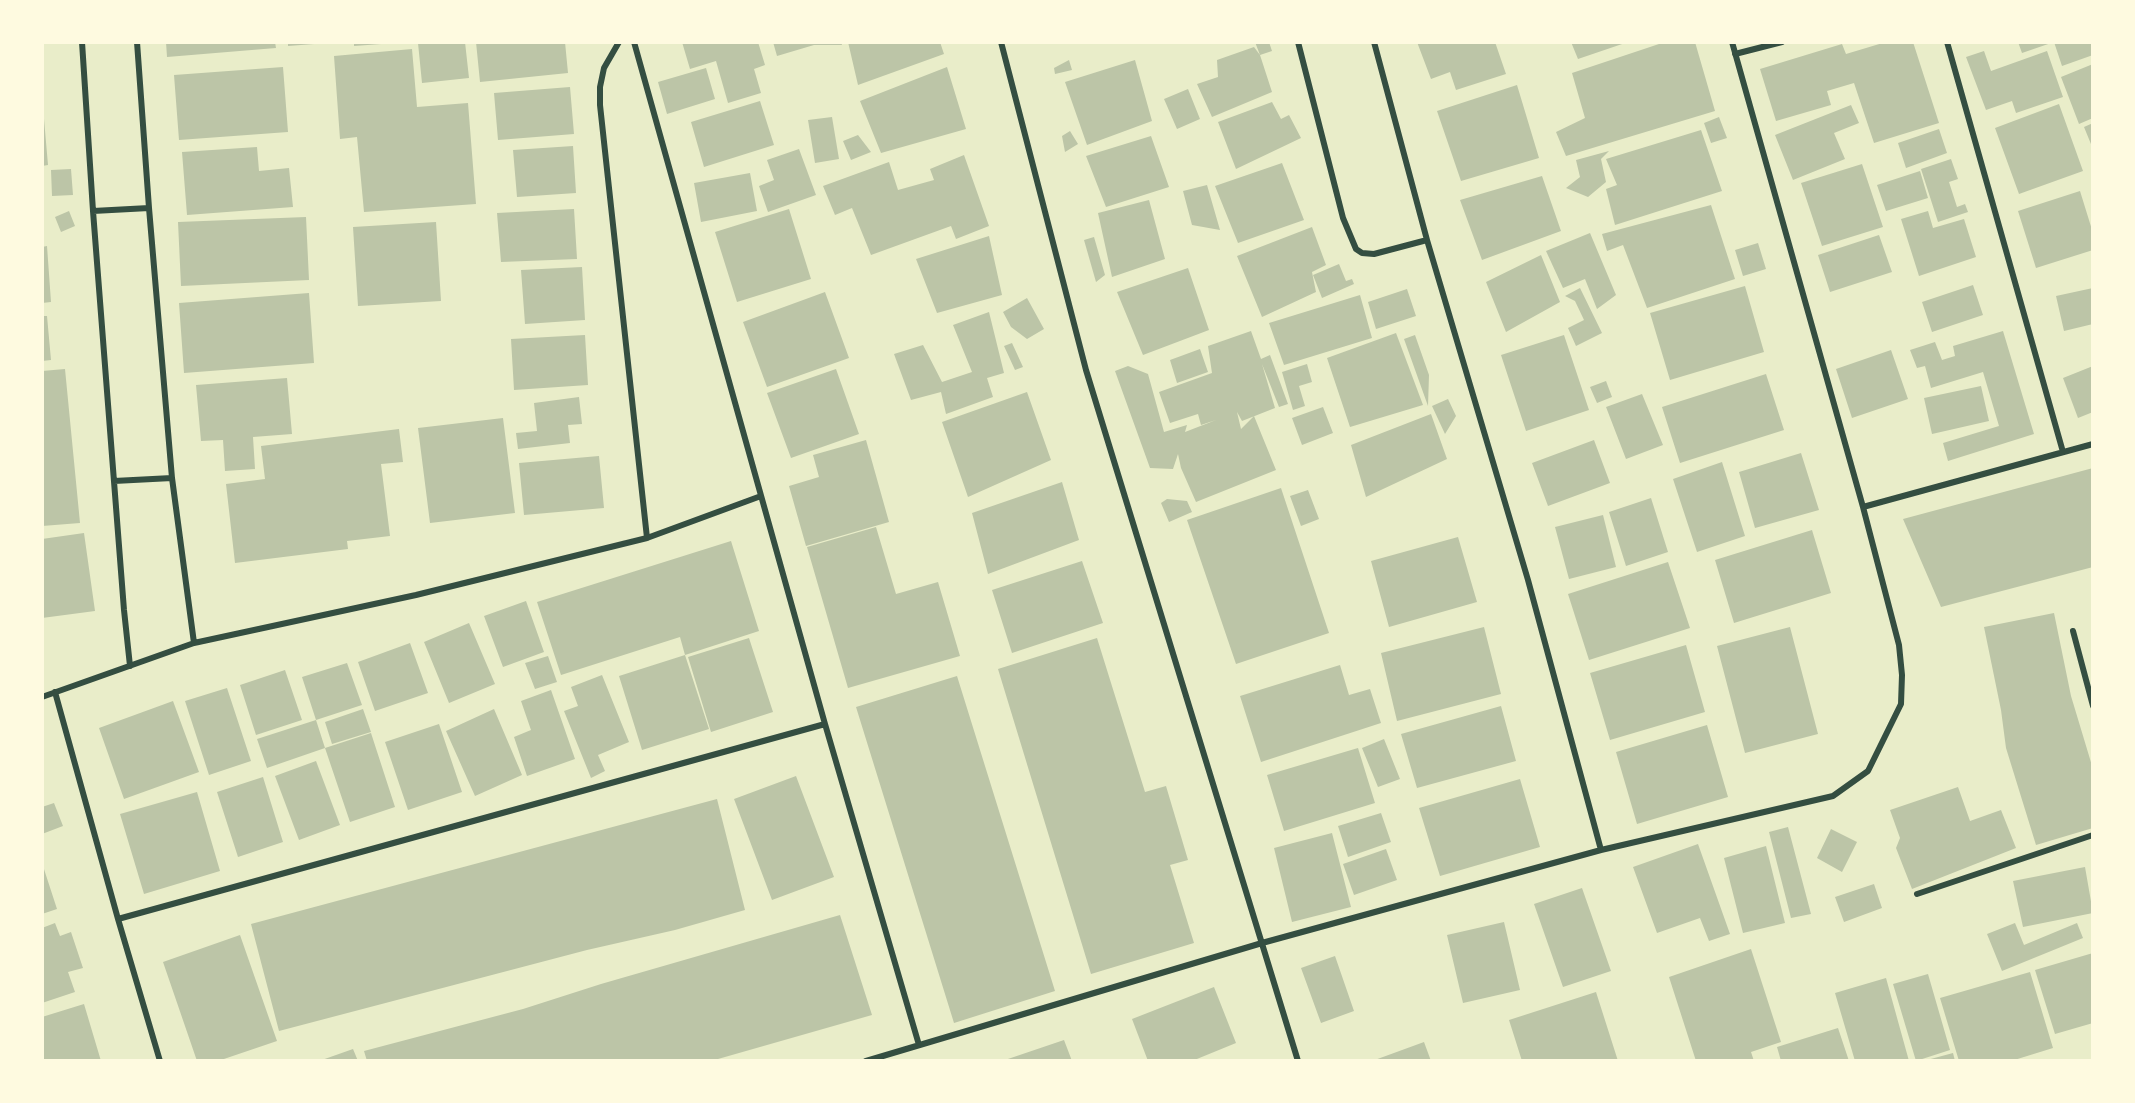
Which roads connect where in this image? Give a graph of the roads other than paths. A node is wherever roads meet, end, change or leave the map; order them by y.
1 (82, 42) edge
2 (137, 42) edge
3 (619, 42) edge
4 (634, 42) edge
5 (1002, 42) edge
6 (1298, 42) edge
7 (1374, 42) edge
8 (1732, 42) edge
9 (1782, 42) edge
10 (1947, 42) edge
11 (1735, 54) junction
12 (149, 208) junction
13 (93, 211) junction
14 (1427, 240) junction
15 (2093, 444) edge
16 (2063, 452) junction
17 (172, 478) junction
18 (114, 481) junction
19 (761, 496) junction
20 (1863, 507) junction
21 (647, 538) junction
22 (2073, 631) dead end
23 (194, 643) junction
24 (130, 666) junction
25 (55, 692) junction
26 (42, 697) edge
27 (2093, 706) edge
28 (825, 724) junction
29 (2093, 835) edge
30 (1601, 850) junction
31 (1917, 894) dead end
32 (118, 919) junction
33 (1262, 943) junction
34 (919, 1045) junction
35 (160, 1061) edge
36 (866, 1061) edge
37 (1298, 1061) edge

1 - 13 street
2 - 12 street
3 - 21 street
4 - 19 street
5 - 33 street
6 - 14 street
7 - 14 street
8 - 11 street
9 - 11 street
10 - 16 street
11 - 20 street
12 - 13 street
12 - 17 street
13 - 18 street
14 - 30 street
15 - 16 street
16 - 20 street
17 - 18 street
17 - 23 street
18 - 24 street
19 - 21 street
19 - 28 street
20 - 30 street
21 - 23 street
22 - 27 street
23 - 24 street
24 - 25 street
25 - 26 street
25 - 32 street
28 - 32 street
28 - 34 street
29 - 31 street
30 - 33 street
32 - 35 street
33 - 34 street
33 - 37 street
34 - 36 street

